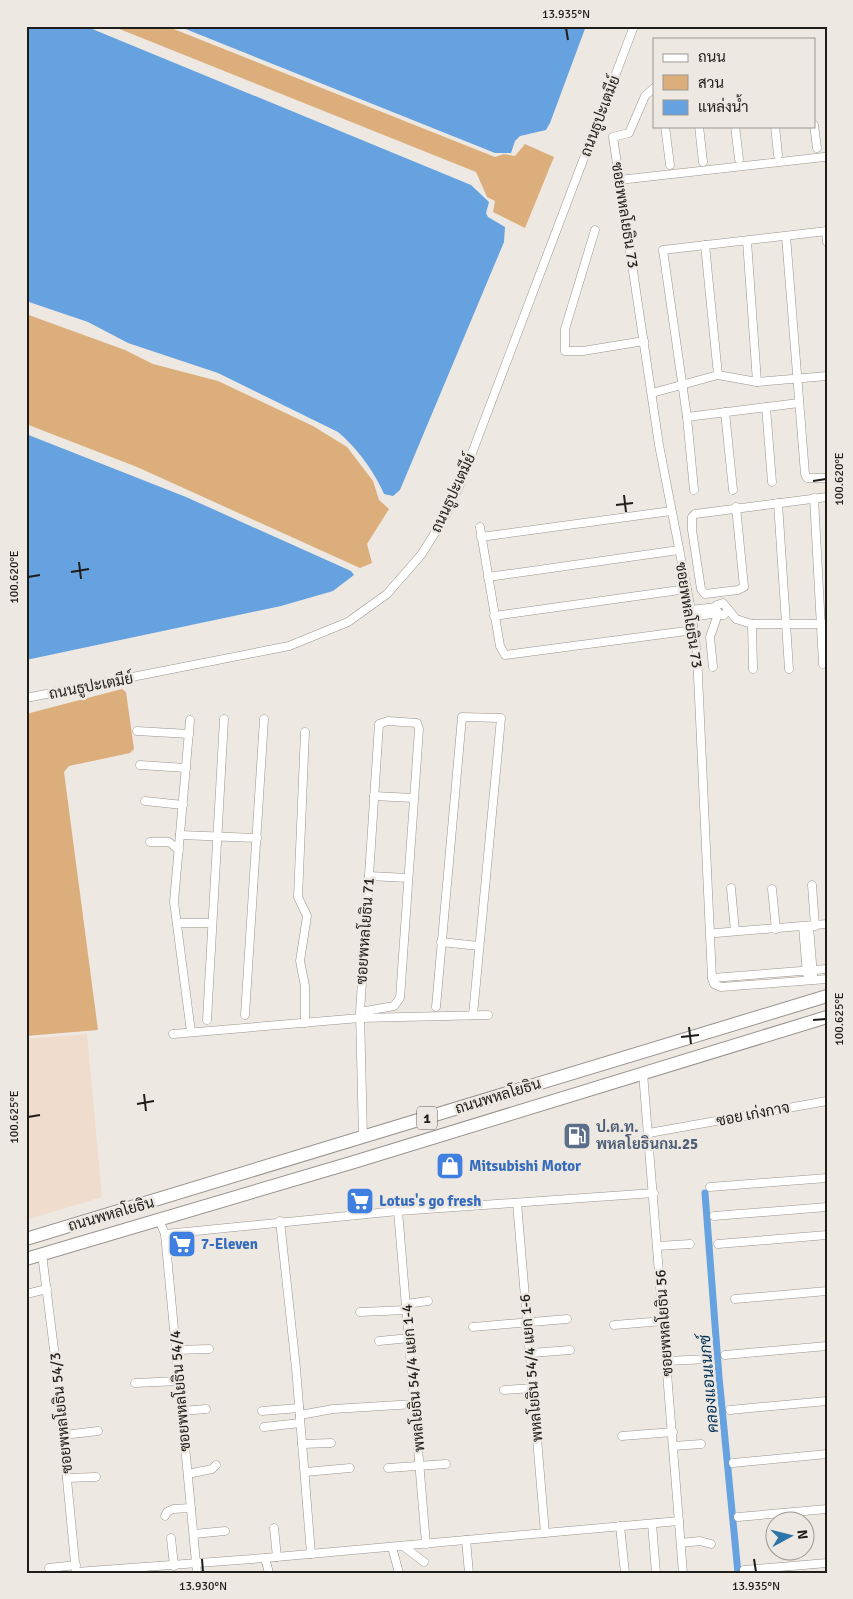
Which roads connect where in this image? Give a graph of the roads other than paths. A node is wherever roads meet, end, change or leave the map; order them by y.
1 (634, 26) edge
2 (653, 89) edge
3 (665, 128) edge
4 (699, 128) edge
5 (735, 128) edge
6 (774, 128) edge
7 (814, 128) edge
8 (817, 148) dead end
9 (778, 155) dead end
10 (824, 157) dead end
11 (739, 159) dead end
12 (703, 162) dead end
13 (670, 165) dead end
14 (619, 180) junction
15 (596, 230) dead end
16 (826, 231) edge
17 (786, 236) junction
18 (747, 240) junction
19 (827, 242) edge
20 (705, 246) junction
21 (644, 341) junction
22 (718, 375) junction
23 (827, 376) edge
24 (798, 378) junction
25 (758, 382) junction
26 (682, 386) junction
27 (652, 393) junction
28 (799, 403) junction
29 (766, 407) junction
30 (725, 412) junction
31 (687, 418) junction
32 (827, 478) edge
33 (772, 482) dead end
34 (694, 490) dead end
35 (732, 490) dead end
36 (827, 497) edge
37 (814, 498) junction
38 (778, 503) junction
39 (736, 508) junction
40 (671, 511) junction
41 (480, 527) dead end
42 (482, 537) junction
43 (679, 550) junction
44 (488, 577) junction
45 (687, 589) junction
46 (720, 593) junction
47 (720, 609) junction
48 (692, 614) junction
49 (494, 616) junction
50 (752, 624) junction
51 (787, 624) junction
52 (824, 624) edge
53 (694, 630) junction
54 (823, 664) dead end
55 (713, 666) dead end
56 (753, 669) dead end
57 (789, 669) dead end
58 (26, 698) edge
59 (224, 719) dead end
60 (264, 719) dead end
61 (190, 720) dead end
62 (137, 731) dead end
63 (305, 732) dead end
64 (189, 734) junction
65 (140, 765) dead end
66 (186, 768) junction
67 (374, 796) junction
68 (413, 798) junction
69 (144, 801) dead end
70 (183, 805) junction
71 (180, 835) junction
72 (217, 836) junction
73 (257, 838) junction
74 (150, 842) dead end
75 (179, 850) junction
76 (369, 876) junction
77 (408, 878) junction
78 (812, 885) dead end
79 (731, 888) dead end
80 (772, 889) dead end
81 (177, 923) junction
82 (212, 923) junction
83 (827, 924) edge
84 (809, 927) junction
85 (776, 929) junction
86 (735, 931) junction
87 (716, 933) dead end
88 (441, 942) junction
89 (479, 946) junction
90 (827, 969) edge
91 (810, 970) junction
92 (712, 978) junction
93 (827, 979) edge
94 (810, 981) junction
95 (827, 996) edge
96 (436, 1006) dead end
97 (246, 1015) dead end
98 (360, 1015) junction
99 (473, 1015) junction
100 (488, 1015) dead end
101 (827, 1017) edge
102 (207, 1020) dead end
103 (305, 1023) junction
104 (191, 1032) junction
105 (173, 1034) dead end
106 (656, 1048) junction
107 (665, 1066) junction
108 (643, 1073) junction
109 (827, 1101) edge
110 (649, 1133) junction
111 (363, 1138) junction
112 (827, 1178) edge
113 (710, 1187) dead end
114 (654, 1193) junction
115 (156, 1200) junction
116 (517, 1202) junction
117 (827, 1207) edge
118 (398, 1211) junction
119 (714, 1216) dead end
120 (159, 1220) junction
121 (280, 1222) junction
122 (165, 1234) junction
123 (827, 1235) edge
124 (26, 1239) edge
125 (690, 1244) dead end
126 (718, 1244) dead end
127 (73, 1245) junction
128 (658, 1246) junction
129 (26, 1252) edge
130 (42, 1254) junction
131 (26, 1259) edge
132 (47, 1289) junction
133 (827, 1291) edge
134 (26, 1294) edge
135 (735, 1299) dead end
136 (428, 1301) dead end
137 (406, 1307) junction
138 (360, 1312) dead end
139 (567, 1319) dead end
140 (664, 1321) junction
141 (527, 1322) junction
142 (614, 1325) dead end
143 (473, 1327) dead end
144 (410, 1338) junction
145 (379, 1341) dead end
146 (827, 1346) edge
147 (209, 1349) dead end
148 (176, 1350) junction
149 (570, 1350) dead end
150 (531, 1352) junction
151 (725, 1355) dead end
152 (708, 1359) dead end
153 (667, 1362) junction
154 (179, 1382) junction
155 (135, 1383) dead end
156 (533, 1388) junction
157 (504, 1390) dead end
158 (827, 1401) edge
159 (415, 1404) junction
160 (206, 1409) dead end
161 (262, 1410) dead end
162 (730, 1410) dead end
163 (182, 1411) junction
164 (300, 1415) junction
165 (264, 1427) dead end
166 (98, 1431) dead end
167 (673, 1432) junction
168 (63, 1435) junction
169 (622, 1436) dead end
170 (331, 1443) dead end
171 (302, 1444) junction
172 (701, 1444) dead end
173 (674, 1446) junction
174 (827, 1454) edge
175 (733, 1463) dead end
176 (216, 1464) dead end
177 (446, 1464) dead end
178 (420, 1467) junction
179 (350, 1468) dead end
180 (388, 1468) dead end
181 (304, 1472) junction
182 (188, 1474) junction
183 (96, 1477) dead end
184 (67, 1478) junction
185 (191, 1508) junction
186 (827, 1509) edge
187 (165, 1516) dead end
188 (738, 1517) dead end
189 (679, 1521) junction
190 (652, 1524) junction
191 (620, 1526) junction
192 (274, 1528) dead end
193 (225, 1531) dead end
194 (545, 1533) junction
195 (194, 1534) junction
196 (171, 1538) dead end
197 (466, 1540) junction
198 (681, 1543) junction
199 (426, 1544) junction
200 (711, 1544) dead end
201 (403, 1546) junction
202 (392, 1547) junction
203 (311, 1554) junction
204 (277, 1557) junction
205 (265, 1558) junction
206 (424, 1562) dead end
207 (196, 1563) junction
208 (827, 1563) edge
209 (174, 1566) junction
210 (49, 1568) dead end
211 (76, 1570) edge
212 (744, 1570) dead end
213 (197, 1573) edge
214 (269, 1573) edge
215 (399, 1573) edge
216 (469, 1573) edge
217 (625, 1573) edge
218 (656, 1573) edge
219 (682, 1573) edge

1 - 58 street, ถนนธูปะเตมีย์
2 - 14 street, ซอยพหลโยธิน 73
3 - 13 street
4 - 12 street
5 - 11 street
6 - 9 street
7 - 8 street
10 - 14 street
14 - 21 street, ซอยพหลโยธิน 73
15 - 21 street
16 - 17 street
16 - 19 street
17 - 18 street
17 - 24 street
18 - 20 street
18 - 25 street
20 - 22 street
20 - 26 street
21 - 27 street, ซอยพหลโยธิน 73
22 - 25 street
22 - 26 street
23 - 24 street
24 - 25 street
24 - 28 street
26 - 27 street
26 - 31 street
27 - 40 street, ซอยพหลโยธิน 73
28 - 29 street
28 - 32 street
29 - 30 street
29 - 33 street
30 - 31 street
30 - 35 street
31 - 34 street
36 - 37 street
37 - 38 street
37 - 52 street
38 - 39 street
38 - 51 street
39 - 46 street
39 - 46 street
40 - 42 street
40 - 43 street, ซอยพหลโยธิน 73
41 - 42 street
42 - 44 street
43 - 44 street
43 - 45 street, ซอยพหลโยธิน 73
44 - 49 street
45 - 48 street, ซอยพหลโยธิน 73
45 - 49 street
46 - 47 street
47 - 48 street
47 - 50 street
47 - 55 street
48 - 53 street, ซอยพหลโยธิน 73
49 - 53 street
50 - 51 street
50 - 56 street
51 - 52 street
51 - 57 street
52 - 54 street
53 - 92 street, ซอยพหลโยธิน 73
59 - 72 street
60 - 73 street
61 - 64 street
62 - 64 street
63 - 103 street
64 - 66 street
65 - 66 street
66 - 70 street
67 - 68 street
67 - 68 street, ซอยพหลโยธิน 71
67 - 76 street, ซอยพหลโยธิน 71
68 - 77 street
69 - 70 street
70 - 71 street
71 - 72 street
71 - 75 street
72 - 73 street
72 - 82 street
73 - 97 street
74 - 75 street
75 - 81 street
76 - 77 street
76 - 98 street, ซอยพหลโยธิน 71
77 - 98 street
78 - 84 street
79 - 86 street
80 - 85 street
81 - 82 street
81 - 104 street
82 - 102 street
83 - 84 street
84 - 85 street
84 - 91 street
85 - 86 street
86 - 87 street
88 - 89 street
88 - 89 street
88 - 96 street
89 - 99 street
90 - 91 street
91 - 92 street
91 - 94 street
92 - 94 street
93 - 94 street
95 - 106 main road, ถนนพหลโยธิน / 1
98 - 99 street
98 - 103 street
98 - 111 street, ซอยพหลโยธิน 71
99 - 100 street
101 - 107 main road, ถนนพหลโยธิน / 1
103 - 104 street
104 - 105 street
106 - 107 main road
106 - 111 main road, ถนนพหลโยธิน / 1
107 - 108 main road, ถนนพหลโยธิน / 1
108 - 110 street, ซอยพหลโยธิน 56
108 - 120 main road, ถนนพหลโยธิน / 1
109 - 110 street, ซอย เก่งกาจ
110 - 114 street, ซอยพหลโยธิน 56
111 - 115 main road, ถนนพหลโยธิน / 1
112 - 113 street
114 - 116 street
114 - 128 street, ซอยพหลโยธิน 56
115 - 120 main road
115 - 124 main road, ถนนพหลโยธิน / 1
116 - 118 street
116 - 141 street, พหลโยธิน 54/4 แยก 1-6
117 - 119 street
118 - 121 street
118 - 137 street, พหลโยธิน 54/4 แยก 1-4
120 - 122 street, ซอยพหลโยธิน 54/4
120 - 127 main road, ถนนพหลโยธิน / 1
121 - 122 street
121 - 164 street
122 - 148 street, ซอยพหลโยธิน 54/4
123 - 126 street
125 - 128 street
127 - 129 main road
127 - 130 main road, ถนนพหลโยธิน / 1
128 - 140 street, ซอยพหลโยธิน 56
130 - 131 main road, ถนนพหลโยธิน / 1
130 - 132 street, ซอยพหลโยธิน 54/3
132 - 134 street
132 - 168 street, ซอยพหลโยธิน 54/3
133 - 135 street
136 - 137 street
137 - 138 street
137 - 144 street, พหลโยธิน 54/4 แยก 1-4
139 - 141 street
140 - 142 street
140 - 153 street, ซอยพหลโยธิน 56
141 - 143 street
141 - 150 street, พหลโยธิน 54/4 แยก 1-6
144 - 145 street
144 - 159 street, พหลโยธิน 54/4 แยก 1-4
146 - 151 street
147 - 148 street
148 - 154 street, ซอยพหลโยธิน 54/4
149 - 150 street
150 - 156 street, พหลโยธิน 54/4 แยก 1-6
152 - 153 street
153 - 167 street, ซอยพหลโยธิน 56
154 - 155 street
154 - 163 street, ซอยพหลโยธิน 54/4
156 - 157 street
156 - 194 street, พหลโยธิน 54/4 แยก 1-6
158 - 162 street
159 - 164 street
159 - 178 street, พหลโยธิน 54/4 แยก 1-4
160 - 163 street
161 - 164 street
163 - 182 street, ซอยพหลโยธิน 54/4
164 - 165 street
164 - 171 street
166 - 168 street
167 - 169 street
167 - 173 street, ซอยพหลโยธิน 56
168 - 184 street, ซอยพหลโยธิน 54/3
170 - 171 street
171 - 181 street
172 - 173 street
173 - 189 street, ซอยพหลโยธิน 56
174 - 175 street
176 - 182 street
177 - 178 street
178 - 180 street
178 - 199 street, พหลโยธิน 54/4 แยก 1-4
179 - 181 street
181 - 203 street
182 - 185 street, ซอยพหลโยธิน 54/4
183 - 184 street
184 - 211 street, ซอยพหลโยธิน 54/3
185 - 187 street
185 - 195 street, ซอยพหลโยธิน 54/4
186 - 188 street
189 - 190 street
189 - 198 street, ซอยพหลโยธิน 56
190 - 191 street
190 - 218 street
191 - 194 street
191 - 217 street
192 - 204 street
193 - 195 street
194 - 197 street
195 - 207 street, ซอยพหลโยธิน 54/4
196 - 209 street
197 - 199 street
197 - 216 street
198 - 200 street
198 - 219 street, ซอยพหลโยธิน 56
199 - 201 street
201 - 202 street
201 - 206 street
202 - 203 street
202 - 215 street
203 - 204 street
204 - 205 street
205 - 207 street
205 - 214 street
207 - 209 street
207 - 213 street, ซอยพหลโยธิน 54/4
208 - 212 street
209 - 211 street
210 - 211 street

